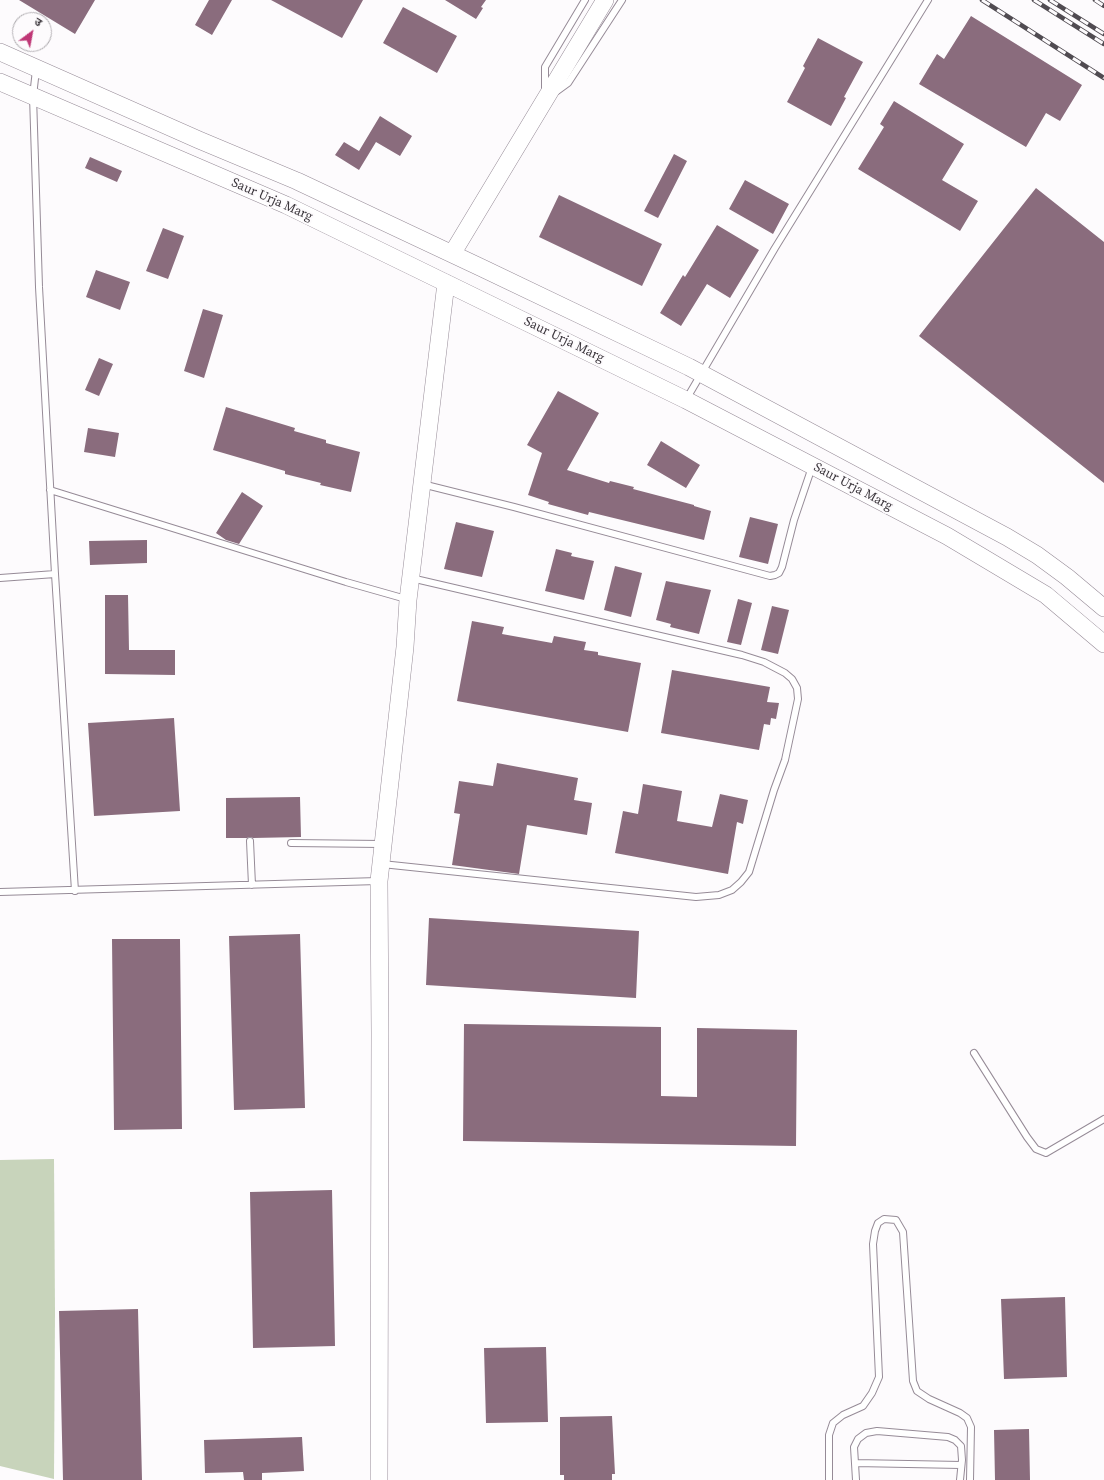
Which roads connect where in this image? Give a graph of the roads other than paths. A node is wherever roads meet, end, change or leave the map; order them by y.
1 (585, 0) edge
2 (605, 0) edge
3 (622, 0) edge
4 (928, 0) edge
5 (0, 52) edge
6 (37, 67) junction
7 (0, 82) edge
8 (33, 96) junction
9 (546, 98) junction
10 (452, 254) junction
11 (446, 283) junction
12 (701, 374) junction
13 (686, 400) junction
14 (813, 465) junction
15 (422, 484) junction
16 (50, 490) junction
17 (55, 574) junction
18 (0, 578) edge
19 (411, 578) junction
20 (408, 600) junction
21 (1104, 608) edge
22 (1104, 619) edge
23 (1098, 638) edge
24 (250, 841) dead end
25 (291, 843) dead end
26 (383, 844) junction
27 (380, 864) junction
28 (379, 881) junction
29 (252, 885) junction
30 (75, 891) junction
31 (0, 892) edge
32 (974, 1053) dead end
33 (1104, 1119) edge
34 (855, 1463) junction
35 (961, 1465) junction
36 (379, 1480) edge
37 (829, 1480) edge
38 (856, 1480) edge
39 (960, 1480) edge
40 (970, 1480) edge

1 - 9 lane
2 - 9 street
3 - 9 lane
4 - 12 lane
5 - 6 street, Saur Urja Marg
6 - 8 lane
6 - 10 street, Saur Urja Marg
7 - 8 street, Saur Urja Marg
8 - 11 street, Saur Urja Marg
8 - 16 lane
9 - 10 street
10 - 12 street, Saur Urja Marg
11 - 13 street, Saur Urja Marg
11 - 15 street
12 - 13 lane
12 - 21 street, Saur Urja Marg
13 - 14 street, Saur Urja Marg
14 - 15 lane
14 - 23 street, Saur Urja Marg
15 - 19 street
16 - 17 lane
16 - 20 lane
17 - 18 lane
17 - 30 lane
19 - 20 street
19 - 27 lane
20 - 26 street
22 - 23 street
24 - 29 lane
25 - 26 lane
26 - 27 street
27 - 28 street
28 - 29 lane
28 - 36 street
29 - 30 lane
30 - 31 lane
32 - 33 lane
34 - 35 lane
34 - 35 lane
34 - 38 lane
35 - 39 lane
37 - 40 lane

